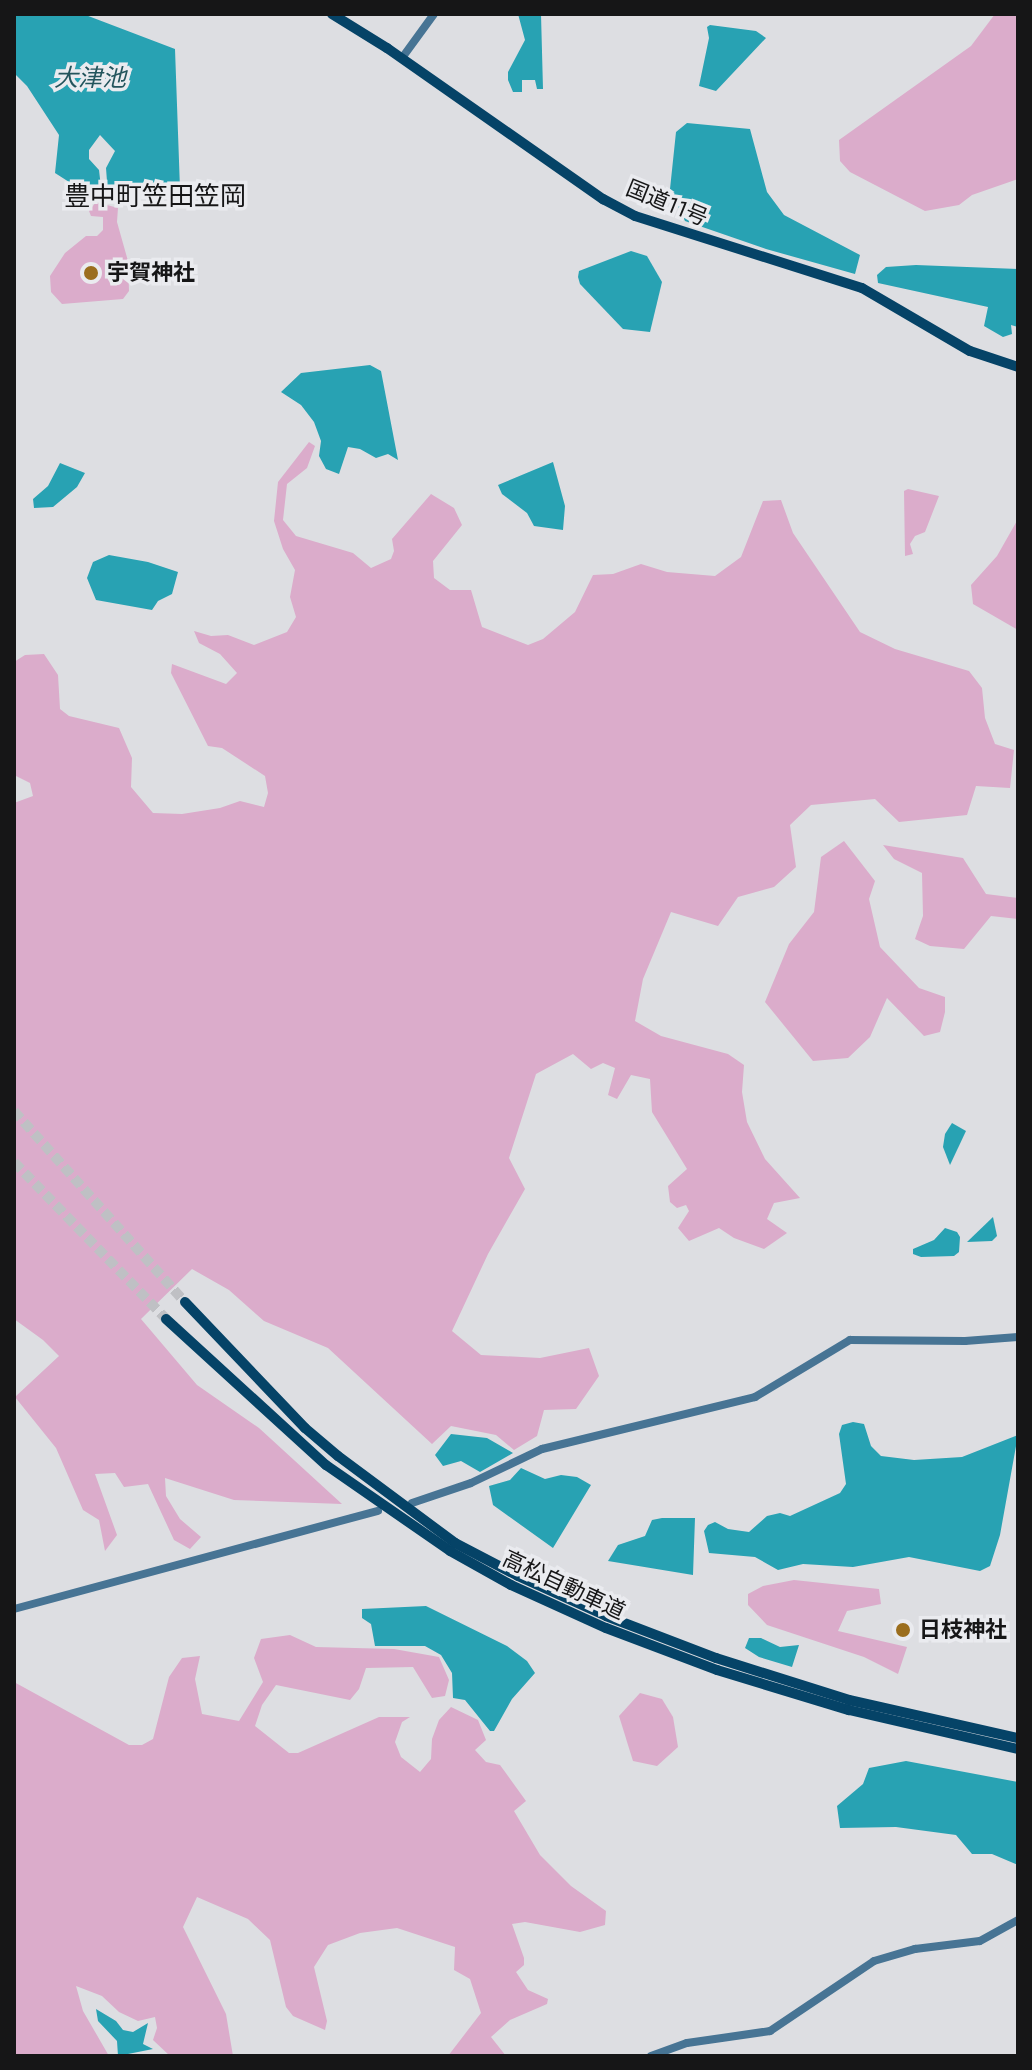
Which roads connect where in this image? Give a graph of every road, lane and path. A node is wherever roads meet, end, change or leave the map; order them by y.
1 (332, 14) edge
2 (434, 14) edge
3 (402, 58) junction
4 (1018, 367) edge
5 (185, 1302) tunnel mouth
6 (166, 1319) tunnel mouth
7 (1018, 1337) edge
8 (412, 1503) dead end
9 (378, 1511) dead end
10 (14, 1609) edge
11 (1018, 1738) edge
12 (1018, 1749) edge
13 (1018, 1920) edge
14 (651, 2056) edge

1 - 3 highway, 国道11号
2 - 3 street
3 - 4 highway, 国道11号
5 - 11 highway, 高松自動車道
6 - 12 highway, 高松自動車道
7 - 8 street
9 - 10 street
13 - 14 street

